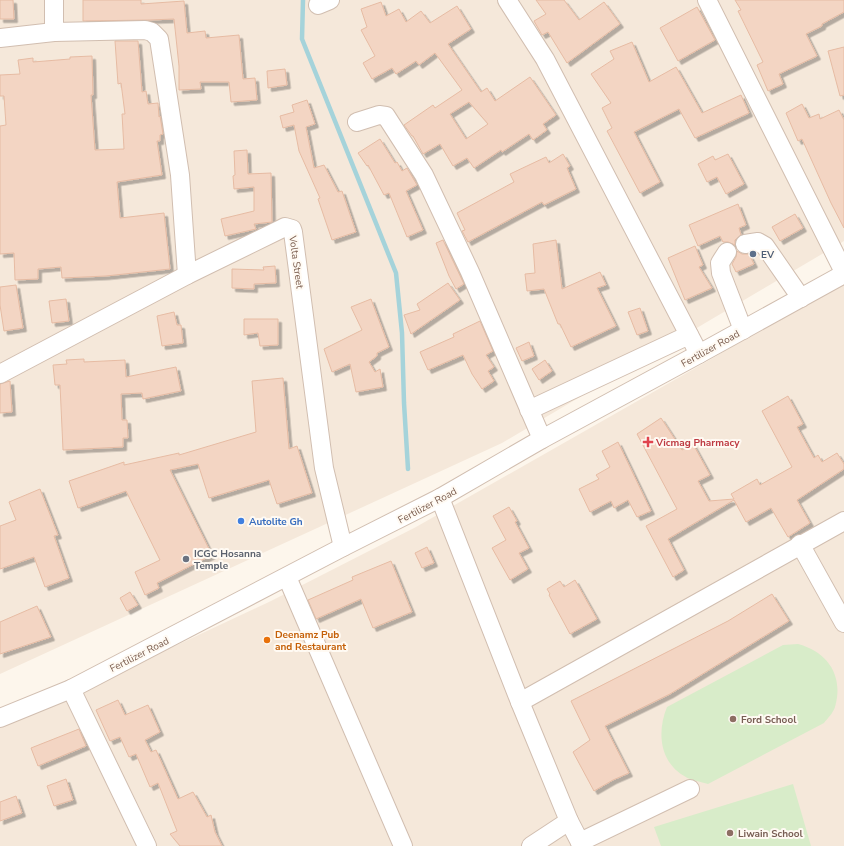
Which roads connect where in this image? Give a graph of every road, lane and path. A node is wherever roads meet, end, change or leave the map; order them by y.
1 (54, 0) edge
2 (507, 0) edge
3 (707, 0) edge
4 (54, 32) junction
5 (0, 38) edge
6 (357, 122) dead end
7 (745, 244) dead end
8 (727, 252) dead end
9 (844, 273) edge
10 (187, 275) junction
11 (801, 298) junction
12 (743, 330) junction
13 (689, 335) junction
14 (699, 354) junction
15 (0, 374) edge
16 (529, 410) junction
17 (542, 440) junction
18 (440, 498) junction
19 (844, 521) edge
20 (800, 544) junction
21 (344, 547) junction
22 (287, 577) junction
23 (844, 623) edge
24 (71, 689) junction
25 (520, 702) junction
26 (2, 711) edge
27 (690, 789) dead end
28 (569, 821) junction
29 (581, 844) edge
30 (147, 846) edge
31 (403, 846) edge
32 (531, 846) edge

1 - 4 street
2 - 13 street
3 - 9 street
4 - 5 street
4 - 10 street
6 - 16 street
7 - 11 street
8 - 12 street
9 - 11 street, Fertilizer Road
10 - 15 street, Volta Street
10 - 21 street, Volta Street
11 - 12 street, Fertilizer Road
12 - 14 street, Fertilizer Road
13 - 14 street
13 - 16 street
14 - 17 street, Fertilizer Road
16 - 17 street
17 - 18 street, Fertilizer Road
18 - 21 street, Fertilizer Road
18 - 25 street
19 - 20 street
20 - 23 street
20 - 25 street
21 - 22 street, Fertilizer Road
22 - 24 street, Fertilizer Road
22 - 31 street
24 - 26 street, Fertilizer Road
24 - 30 street
25 - 28 street
27 - 29 street
28 - 29 street
28 - 32 street

